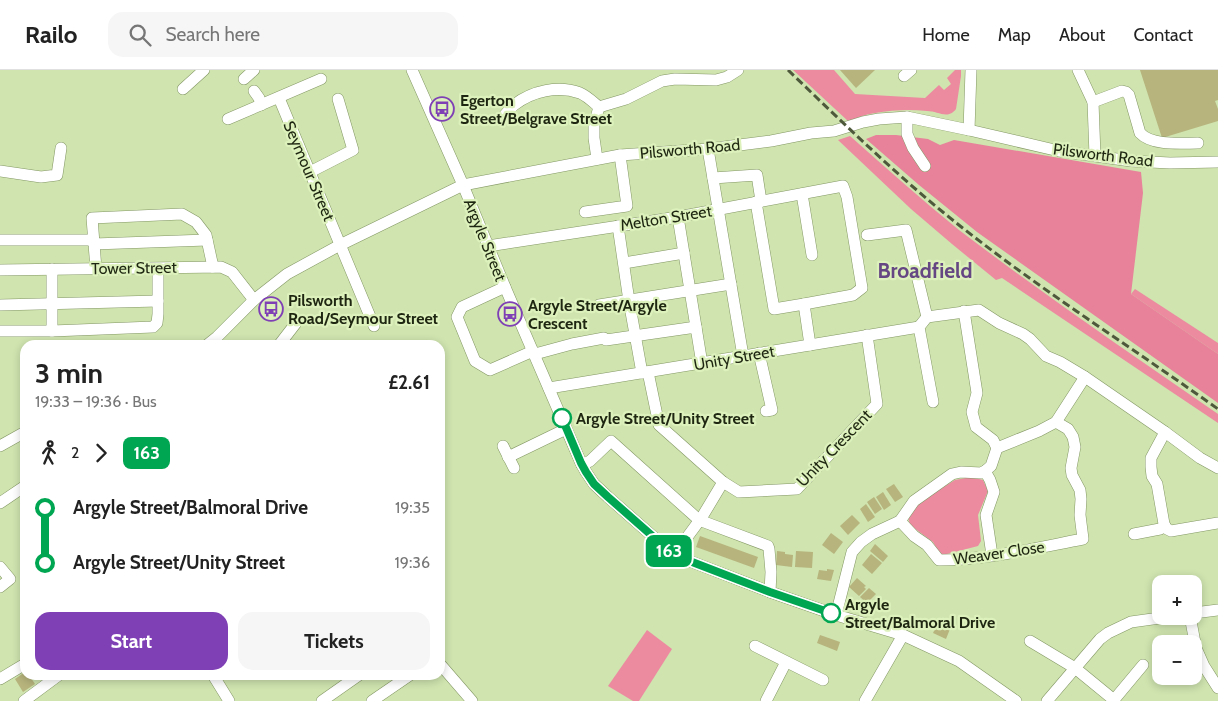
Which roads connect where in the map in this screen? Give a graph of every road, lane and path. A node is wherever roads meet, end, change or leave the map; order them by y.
1 (204, 70) edge
2 (254, 70) edge
3 (412, 70) edge
4 (738, 70) edge
5 (971, 70) edge
6 (1078, 70) edge
7 (244, 79) dead end
8 (321, 79) dead end
9 (183, 89) dead end
10 (254, 90) dead end
11 (278, 98) junction
12 (338, 99) dead end
13 (1092, 102) junction
14 (261, 105) junction
15 (599, 107) junction
16 (503, 117) dead end
17 (907, 118) junction
18 (228, 119) dead end
19 (969, 130) junction
20 (1198, 143) dead end
21 (61, 148) dead end
22 (708, 149) junction
23 (620, 155) junction
24 (1095, 156) junction
25 (596, 159) junction
26 (1218, 162) edge
27 (924, 166) dead end
28 (0, 171) edge
29 (310, 172) junction
30 (713, 178) junction
31 (463, 185) junction
32 (802, 194) junction
33 (759, 202) junction
34 (718, 210) junction
35 (585, 212) dead end
36 (678, 217) junction
37 (618, 226) junction
38 (867, 236) dead end
39 (0, 240) edge
40 (207, 240) junction
41 (94, 242) junction
42 (340, 245) junction
43 (488, 246) junction
44 (684, 253) junction
45 (812, 255) dead end
46 (624, 263) junction
47 (213, 267) junction
48 (52, 269) junction
49 (96, 269) junction
50 (158, 269) junction
51 (0, 270) edge
52 (731, 284) junction
53 (505, 287) junction
54 (690, 291) junction
55 (254, 300) junction
56 (158, 301) junction
57 (629, 301) junction
58 (52, 304) junction
59 (804, 304) junction
60 (0, 305) edge
61 (599, 305) dead end
62 (964, 312) junction
63 (927, 317) junction
64 (296, 323) dead end
65 (374, 326) dead end
66 (696, 327) junction
67 (920, 327) junction
68 (0, 331) edge
69 (52, 331) junction
70 (867, 335) junction
71 (636, 336) junction
72 (213, 340) edge
73 (283, 340) edge
74 (810, 345) junction
75 (534, 353) junction
76 (759, 353) junction
77 (743, 356) junction
78 (702, 364) junction
79 (645, 373) junction
80 (1085, 376) junction
81 (549, 388) junction
82 (933, 402) dead end
83 (766, 411) dead end
84 (1056, 422) junction
85 (566, 429) junction
86 (1165, 432) junction
87 (20, 435) edge
88 (0, 446) edge
89 (503, 446) dead end
90 (997, 448) junction
91 (508, 457) junction
92 (582, 464) junction
93 (514, 468) dead end
94 (1218, 468) edge
95 (985, 471) junction
96 (723, 482) junction
97 (20, 489) edge
98 (0, 503) edge
99 (699, 520) junction
100 (900, 521) junction
101 (1218, 523) edge
102 (1165, 526) junction
103 (1134, 534) dead end
104 (674, 555) junction
105 (992, 556) junction
106 (0, 567) edge
107 (0, 587) edge
108 (770, 592) junction
109 (1218, 610) edge
110 (1202, 612) edge
111 (836, 614) junction
112 (1152, 619) edge
113 (1192, 625) edge
114 (903, 635) junction
115 (1030, 641) dead end
116 (755, 646) dead end
117 (786, 662) junction
118 (1143, 664) dead end
119 (20, 667) edge
120 (1075, 668) junction
121 (445, 670) edge
122 (0, 680) edge
123 (52, 680) edge
124 (216, 680) edge
125 (352, 680) edge
126 (403, 680) edge
127 (823, 680) dead end
128 (1218, 688) edge
129 (1114, 700) edge
130 (24, 701) edge
131 (229, 701) edge
132 (322, 701) edge
133 (372, 701) edge
134 (472, 701) edge
135 (766, 701) edge
136 (865, 701) edge
137 (1016, 701) edge
138 (1047, 701) edge

1 - 9 street
2 - 7 street
3 - 31 street, Argyle Street
4 - 15 street
5 - 19 street
6 - 13 street
8 - 11 street
10 - 14 street
11 - 14 street
11 - 29 street, Seymour Street
12 - 29 street
13 - 20 street
13 - 24 street
14 - 18 street
15 - 16 street
15 - 25 street
17 - 19 street, Pilsworth Road
17 - 22 street, Pilsworth Road
17 - 27 street
19 - 24 street, Pilsworth Road
21 - 28 street
22 - 23 street, Pilsworth Road
22 - 30 street
23 - 25 street, Pilsworth Road
23 - 35 street
24 - 26 street, Pilsworth Road
25 - 31 street, Pilsworth Road
29 - 42 street, Seymour Street
30 - 33 street
30 - 34 street
31 - 42 street, Pilsworth Road
31 - 43 street, Argyle Street
32 - 33 street, Melton Street
32 - 45 street
32 - 59 street, Melton Street
33 - 34 street, Melton Street
33 - 59 street
34 - 36 street, Melton Street
34 - 52 street
36 - 37 street, Melton Street
36 - 44 street
37 - 43 street, Melton Street
37 - 46 street, Unity Crescent
38 - 63 street
39 - 41 street
40 - 41 street
40 - 41 street
40 - 47 street
41 - 49 street
42 - 55 street, Pilsworth Road
42 - 65 street, Seymour Street
43 - 53 street, Argyle Street
44 - 46 street
44 - 54 street
46 - 57 street, Unity Crescent
47 - 50 street, Tower Street
47 - 55 street, Tower Street
48 - 49 street, Tower Street
48 - 51 street, Tower Street
48 - 58 street
49 - 50 street, Tower Street
50 - 56 street
52 - 54 street
52 - 77 street
53 - 75 street, Argyle Street
53 - 75 street
54 - 57 street
54 - 66 street
55 - 72 street, Pilsworth Road
56 - 58 street
56 - 69 street
57 - 61 street
57 - 71 street, Unity Crescent
58 - 60 street
58 - 69 street
59 - 74 street
62 - 63 street
62 - 80 street
62 - 90 street
63 - 67 street
64 - 73 street
66 - 71 street
66 - 78 street
67 - 70 street, Unity Street
67 - 82 street
68 - 69 street
70 - 74 street, Unity Street
70 - 96 street, Unity Crescent
71 - 75 street
71 - 79 street, Unity Crescent
74 - 76 street, Unity Street
75 - 81 street, Argyle Street
76 - 77 street, Unity Street
76 - 83 street
77 - 78 street, Unity Street
78 - 79 street, Unity Street
79 - 81 street, Unity Street
79 - 96 street, Unity Crescent
80 - 84 street
80 - 86 street
81 - 85 street, Argyle Street
84 - 90 street
84 - 105 street, Weaver Close
85 - 91 street
85 - 92 street, Argyle Street
86 - 94 street
86 - 102 street
87 - 88 street
89 - 91 street
90 - 95 street
91 - 93 street
92 - 99 street
92 - 104 street, Argyle Street
95 - 100 street
95 - 105 street
96 - 99 street
97 - 98 street
99 - 104 street
99 - 108 street
100 - 105 street, Weaver Close
100 - 111 street
101 - 102 street
102 - 103 street
104 - 108 street, Argyle Street
106 - 107 street
108 - 111 street, Argyle Street
109 - 110 street
111 - 114 street, Argyle Street
112 - 120 street
113 - 128 street
114 - 136 street
114 - 137 street, Argyle Street
115 - 120 street
116 - 117 street
117 - 127 street
117 - 135 street
118 - 129 street
119 - 122 street
120 - 129 street
120 - 138 street
121 - 134 street
123 - 130 street
124 - 131 street
125 - 132 street
126 - 133 street

